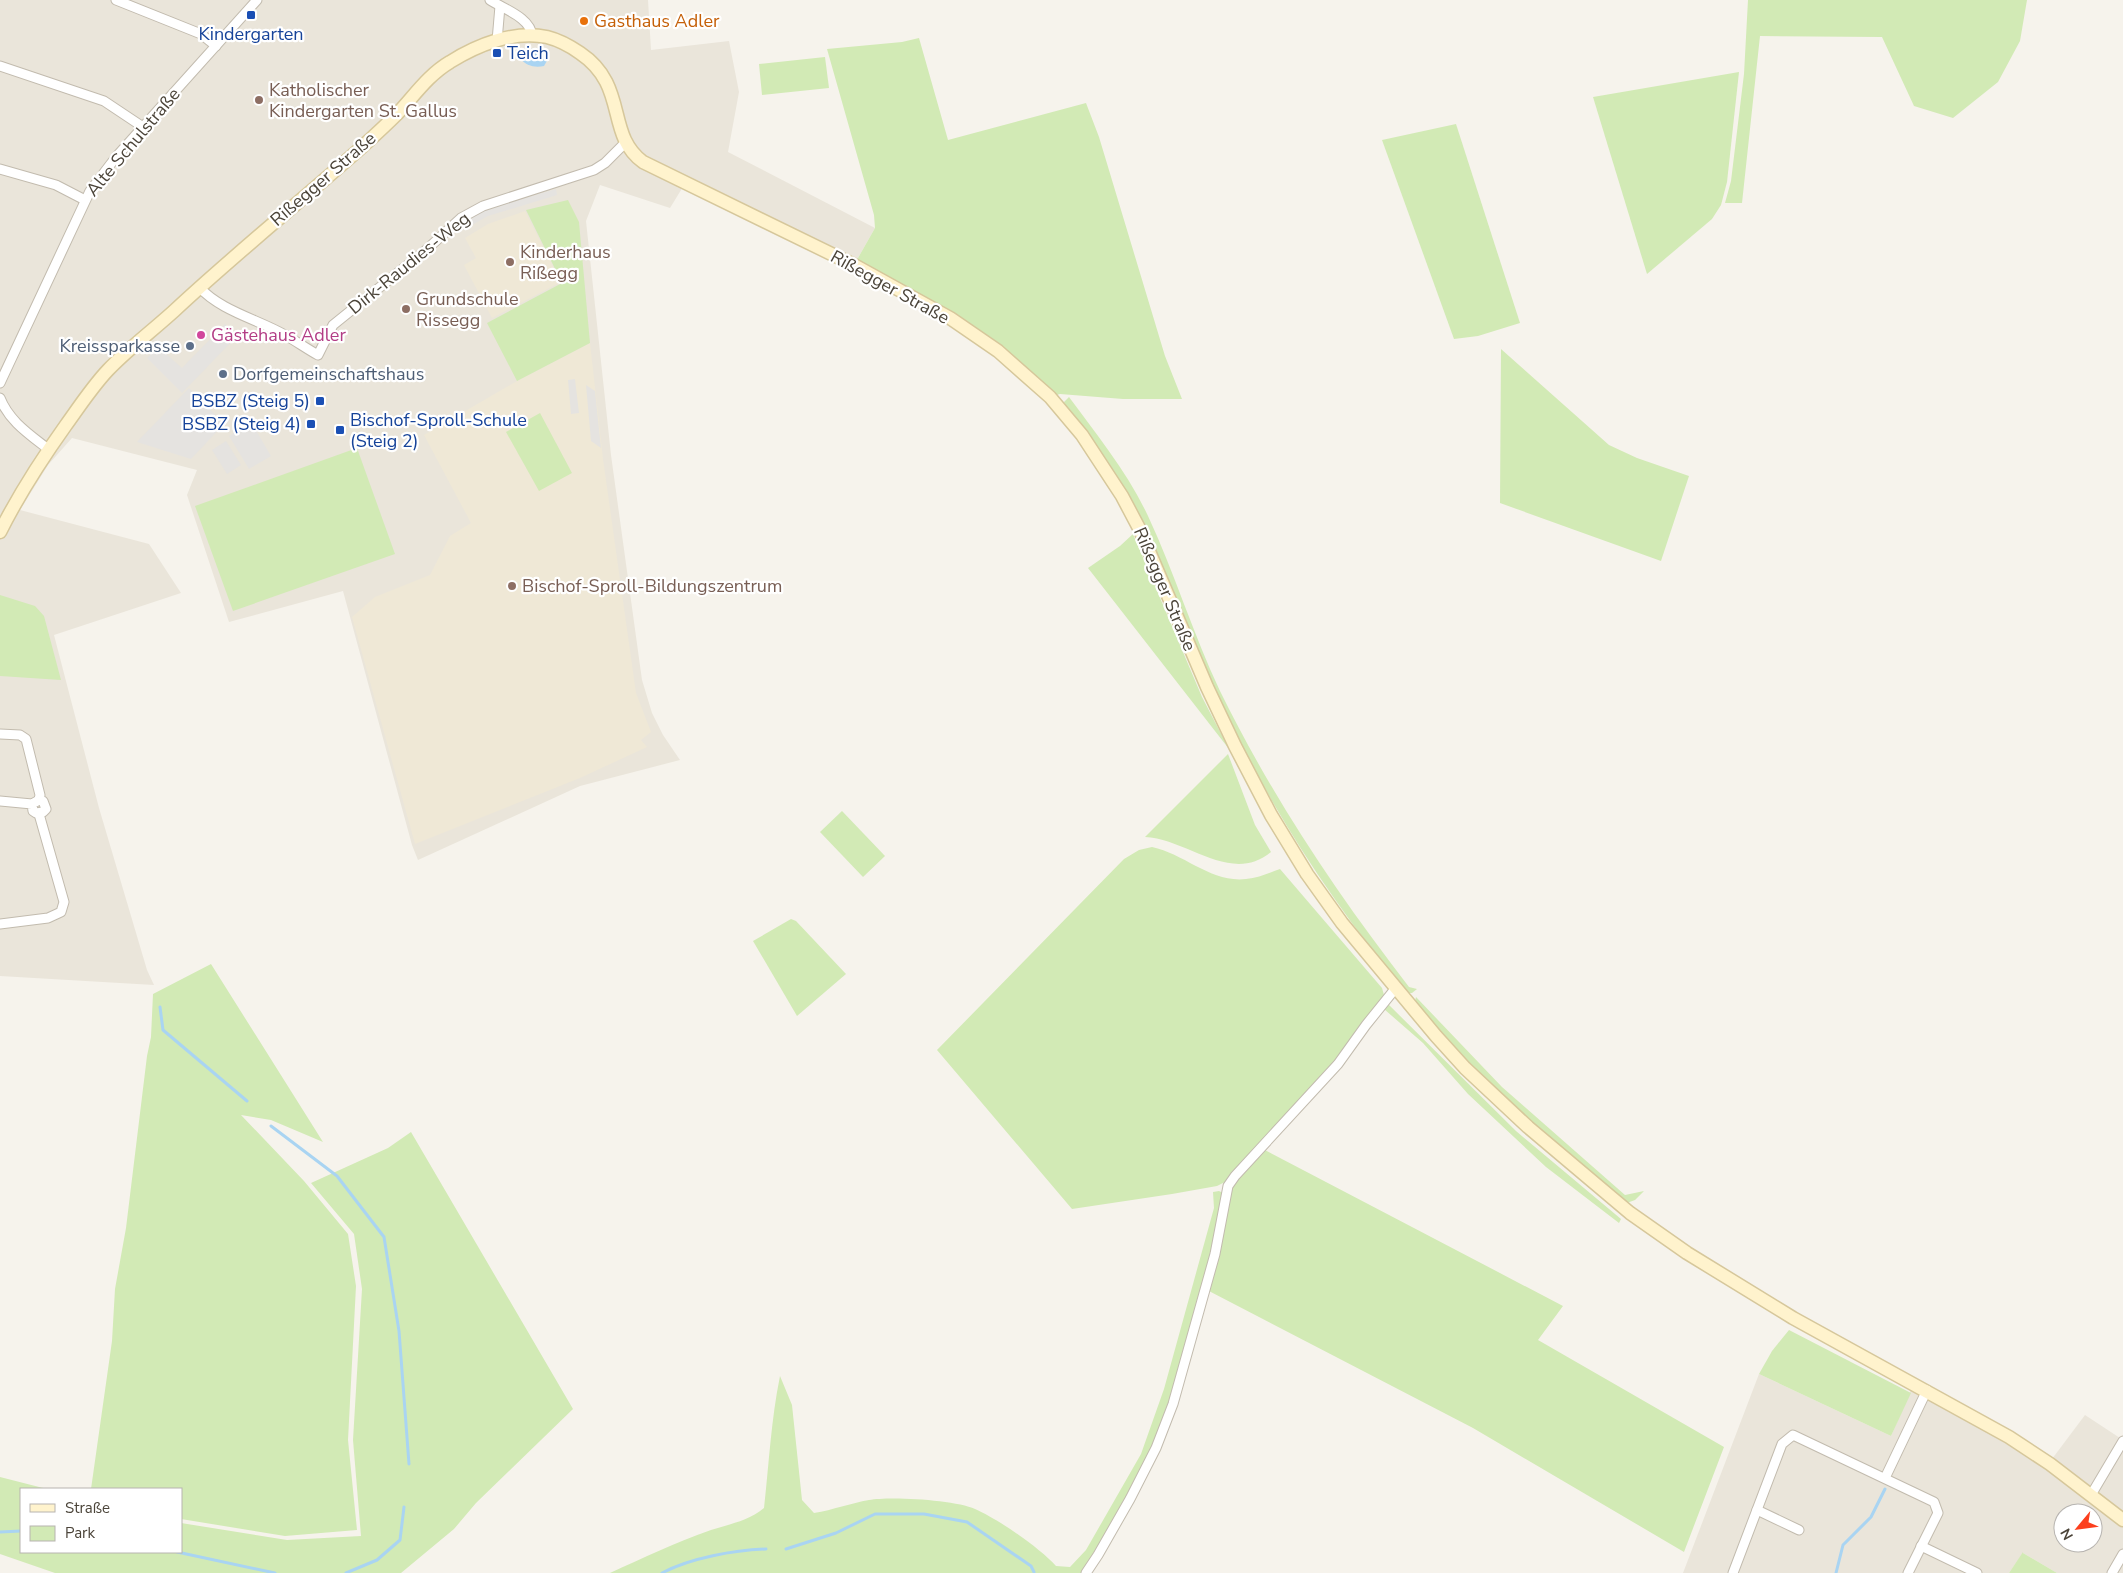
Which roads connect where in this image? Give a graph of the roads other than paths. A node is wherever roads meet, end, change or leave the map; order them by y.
1 (116, 0) edge
2 (257, 0) edge
3 (490, 0) edge
4 (500, 6) junction
5 (532, 36) junction
6 (497, 41) junction
7 (216, 46) junction
8 (0, 66) edge
9 (143, 127) junction
10 (625, 142) junction
11 (0, 169) edge
12 (85, 200) junction
13 (199, 287) junction
14 (0, 384) edge
15 (0, 398) edge
16 (48, 449) junction
17 (0, 532) edge
18 (0, 734) edge
19 (0, 801) edge
20 (36, 802) junction
21 (0, 924) edge
22 (1395, 988) junction
23 (1927, 1390) junction
24 (2123, 1441) edge
25 (1885, 1478) junction
26 (2091, 1495) junction
27 (1757, 1510) junction
28 (2123, 1520) edge
29 (1799, 1530) dead end
30 (1921, 1546) junction
31 (2123, 1554) edge
32 (1086, 1573) edge
33 (1733, 1573) edge
34 (1908, 1573) edge
35 (1977, 1573) edge
36 (2112, 1573) edge

1 - 7 street
2 - 7 street, Alte Schulstraße
3 - 4 street
4 - 5 street
4 - 6 street
5 - 6 street, Rißegger Straße
5 - 10 street, Rißegger Straße
6 - 13 street, Rißegger Straße
7 - 9 street, Alte Schulstraße
8 - 9 street
9 - 12 street, Alte Schulstraße
10 - 13 street, Dirk-Raudies-Weg
10 - 22 street, Rißegger Straße
11 - 12 street
12 - 14 street, Alte Schulstraße
13 - 16 street, Rißegger Straße
15 - 16 street
16 - 17 street, Rißegger Straße
18 - 20 street
19 - 20 street
20 - 21 street
22 - 23 street, Rißegger Straße
22 - 32 street
23 - 25 street
23 - 26 street, Rißegger Straße
24 - 26 street
25 - 27 street
25 - 30 street
26 - 28 street, Rißegger Straße
27 - 29 street
27 - 33 street
30 - 34 street
30 - 35 street
31 - 36 street

